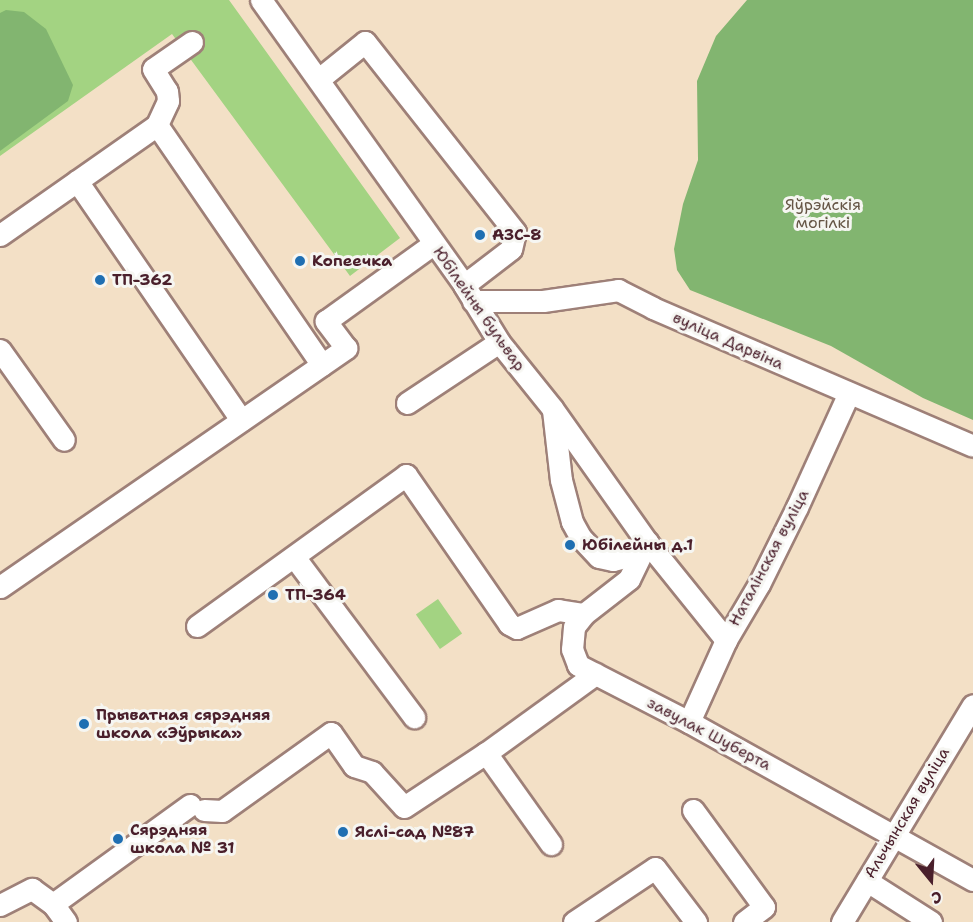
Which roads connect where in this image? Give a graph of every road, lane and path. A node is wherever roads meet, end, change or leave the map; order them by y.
1 (261, 0) edge
2 (192, 42) dead end
3 (319, 79) junction
4 (158, 125) junction
5 (77, 181) junction
6 (0, 235) edge
7 (433, 244) junction
8 (469, 293) junction
9 (499, 342) junction
10 (0, 350) edge
11 (322, 365) junction
12 (849, 393) junction
13 (407, 403) dead end
14 (552, 408) junction
15 (241, 420) junction
16 (63, 440) dead end
17 (973, 446) edge
18 (647, 542) junction
19 (295, 558) junction
20 (0, 587) edge
21 (584, 614) junction
22 (197, 626) dead end
23 (726, 640) junction
24 (595, 674) junction
25 (973, 705) edge
26 (414, 717) dead end
27 (689, 722) junction
28 (486, 753) junction
29 (693, 810) dead end
30 (893, 836) junction
31 (551, 844) dead end
32 (973, 880) edge
33 (867, 881) junction
34 (1, 903) edge
35 (53, 904) junction
36 (66, 922) edge
37 (574, 922) edge
38 (696, 922) edge
39 (744, 922) edge
40 (842, 922) edge
41 (931, 922) edge

1 - 3 street, Юбілейны бульвар
2 - 4 street
3 - 7 street, Юбілейны бульвар
3 - 8 street
4 - 5 street
4 - 11 street
5 - 6 street
5 - 15 street
7 - 8 street, Юбілейны бульвар
7 - 11 street
8 - 9 street, Юбілейны бульвар
8 - 12 street, вуліца Дарвіна
9 - 13 street
9 - 14 street, Юбілейны бульвар
10 - 16 street
11 - 15 street
12 - 17 street, вуліца Дарвіна
12 - 23 street, Наталінская вуліца
14 - 18 street, Юбілейны бульвар
14 - 18 street
15 - 20 street
18 - 21 street, завулак Шуберта
18 - 23 street, Юбілейны бульвар
19 - 21 street
19 - 22 street
19 - 26 street
21 - 24 street, завулак Шуберта
23 - 27 street, Наталінская вуліца
24 - 27 street, завулак Шуберта
24 - 28 street
25 - 30 street, Альчынская вуліца
27 - 30 street, завулак Шуберта
28 - 31 street
28 - 35 street
29 - 39 street
30 - 32 street, завулак Шуберта
30 - 33 street, Альчынская вуліца
33 - 40 street, Альчынская вуліца
33 - 41 street
34 - 35 street
35 - 36 street
37 - 38 street

